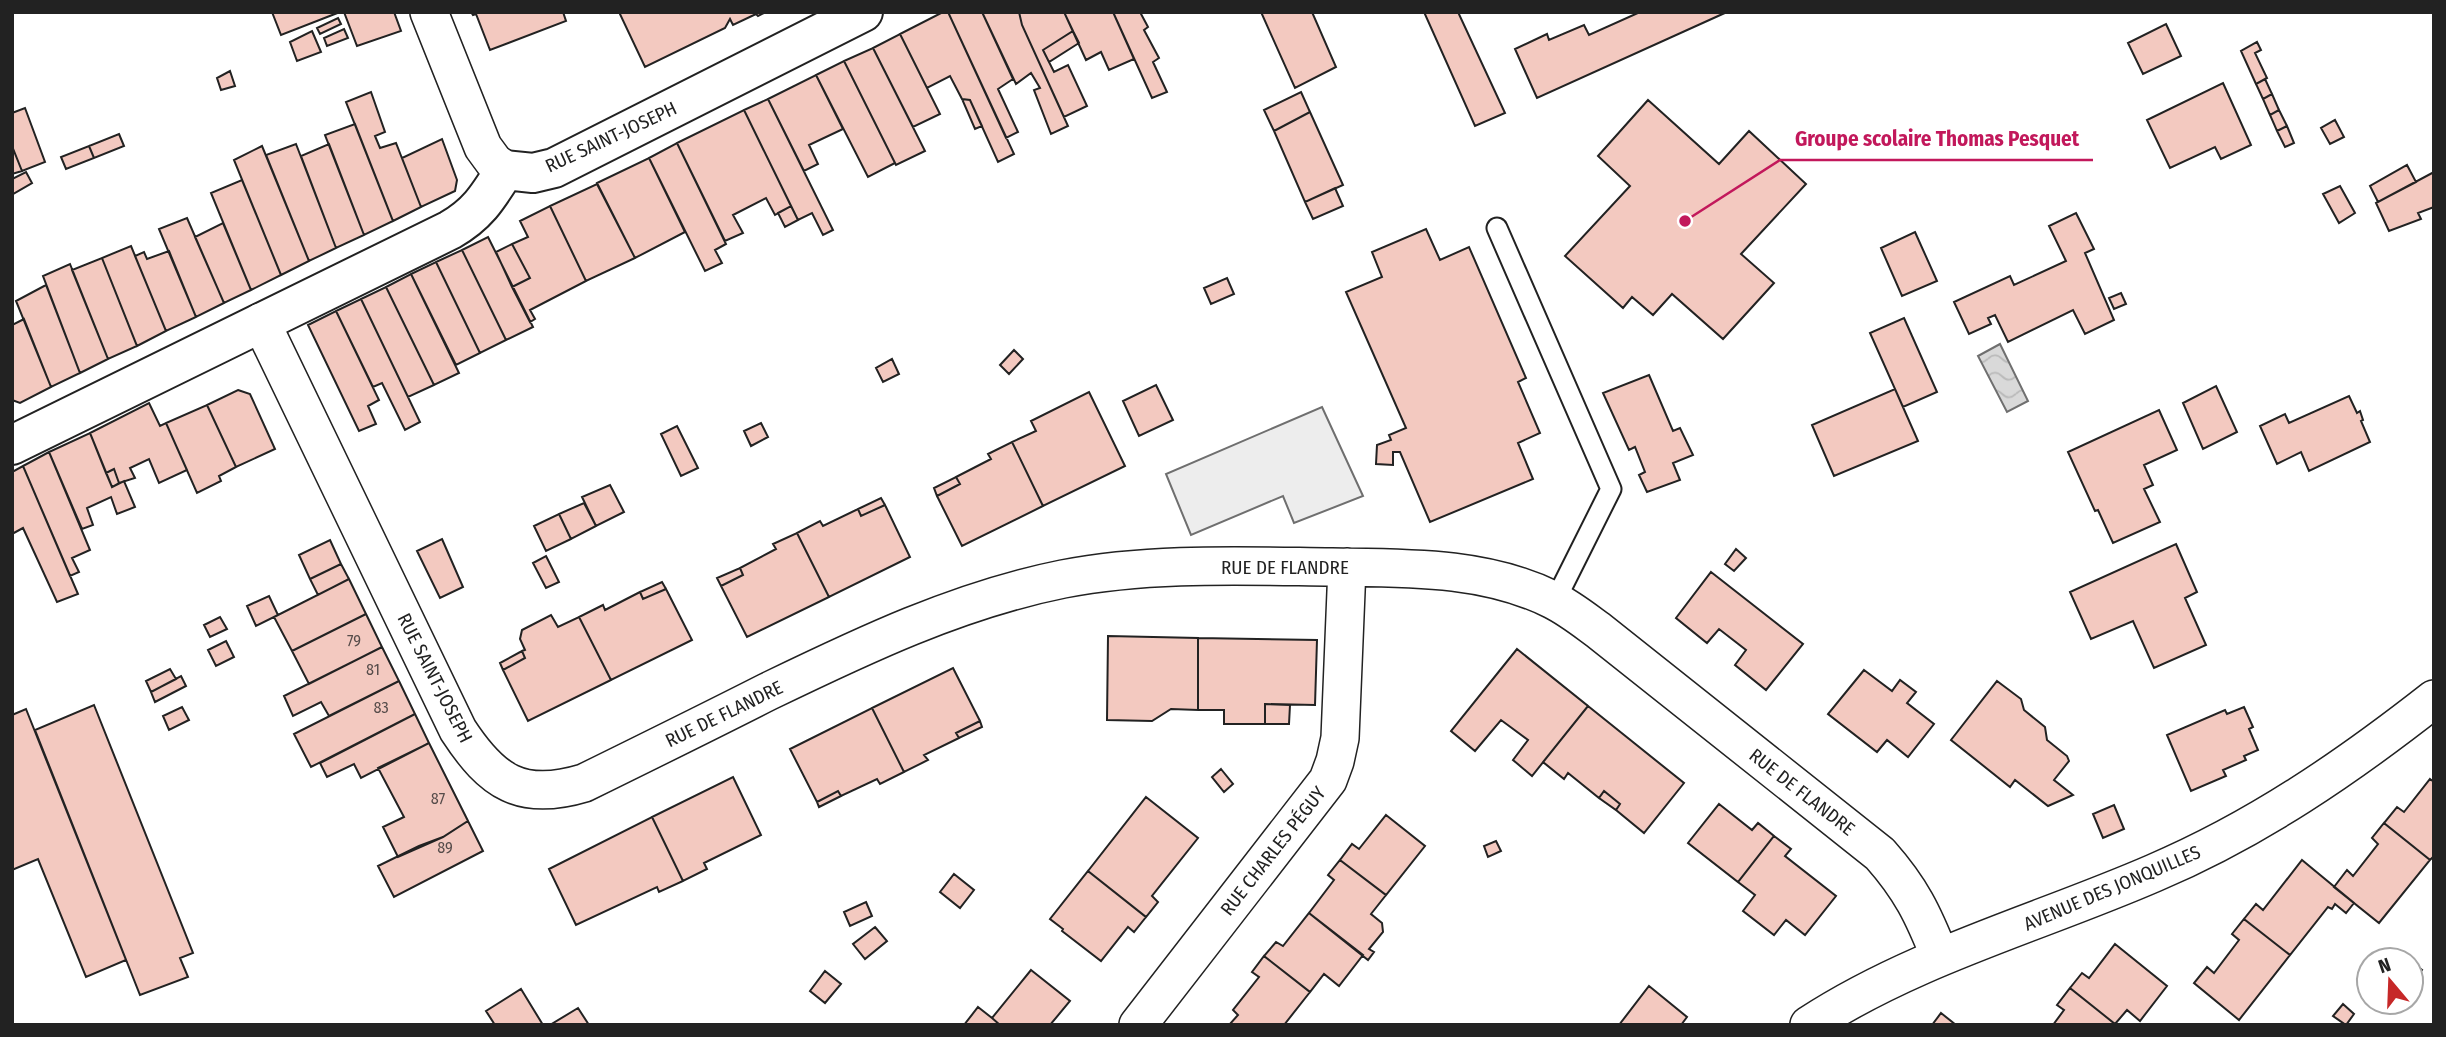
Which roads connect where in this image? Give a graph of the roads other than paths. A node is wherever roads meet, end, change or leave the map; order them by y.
1 (429, 12) edge
2 (863, 12) edge
3 (505, 170) junction
4 (1497, 228) dead end
5 (261, 322) junction
6 (12, 445) edge
7 (1347, 567) junction
8 (1555, 601) junction
9 (2434, 699) edge
10 (522, 788) joint
11 (1940, 957) junction
12 (1138, 1025) edge
13 (1809, 1025) edge

1 - 3 street
2 - 3 street, RUE SAINT-JOSEPH
3 - 5 street
4 - 8 lane
5 - 6 street
5 - 10 street, RUE SAINT-JOSEPH
7 - 8 street, RUE DE FLANDRE
7 - 10 street, RUE DE FLANDRE
7 - 12 street, RUE CHARLES PÉGUY
8 - 11 street, RUE DE FLANDRE
9 - 11 street, AVENUE DES JONQUILLES
11 - 13 street, AVENUE DES JONQUILLES

